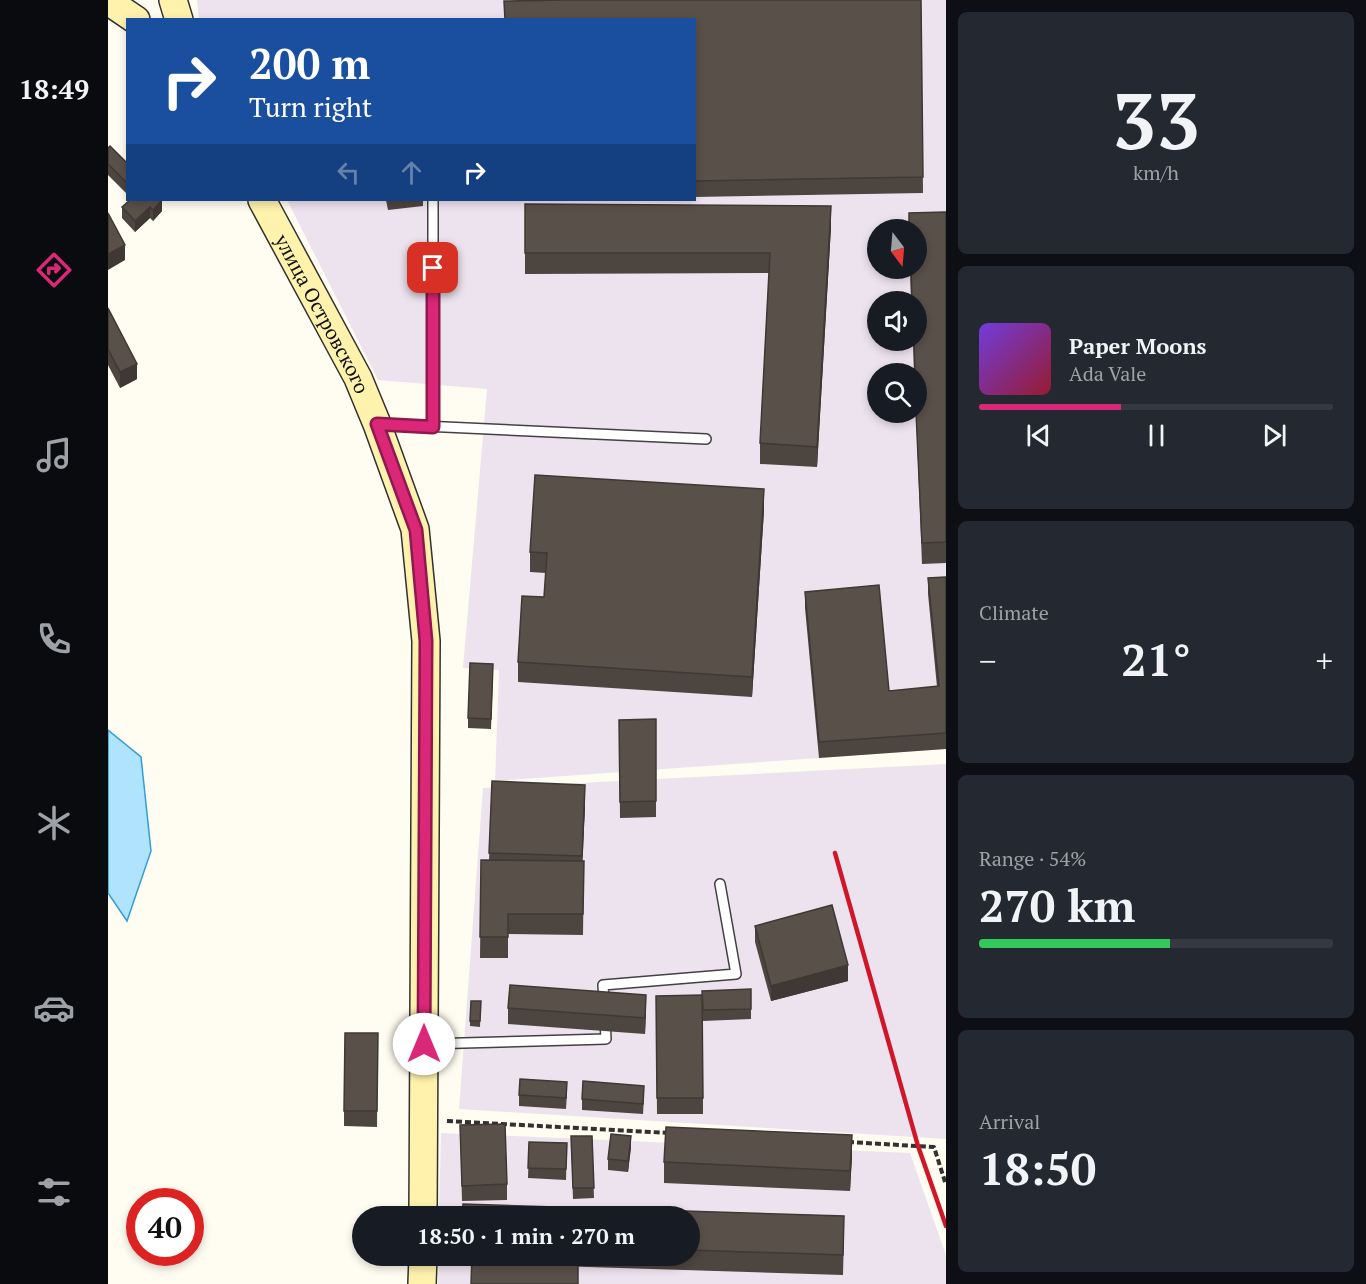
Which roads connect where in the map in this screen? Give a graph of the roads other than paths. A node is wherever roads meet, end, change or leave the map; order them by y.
1 (173, 0) edge
2 (108, 1) edge
3 (132, 18) edge
4 (178, 18) edge
5 (263, 201) edge
6 (433, 201) edge
7 (377, 424) junction
8 (433, 427) junction
9 (706, 439) dead end
10 (720, 884) dead end
11 (424, 1044) junction
12 (423, 1206) edge
13 (423, 1266) edge
14 (423, 1284) edge

1 - 4 street
2 - 3 street
5 - 7 street, улица Островского
6 - 8 lane
7 - 8 lane
7 - 11 street, улица Островского
8 - 9 lane
10 - 11 lane
11 - 12 street, улица Островского
13 - 14 street

